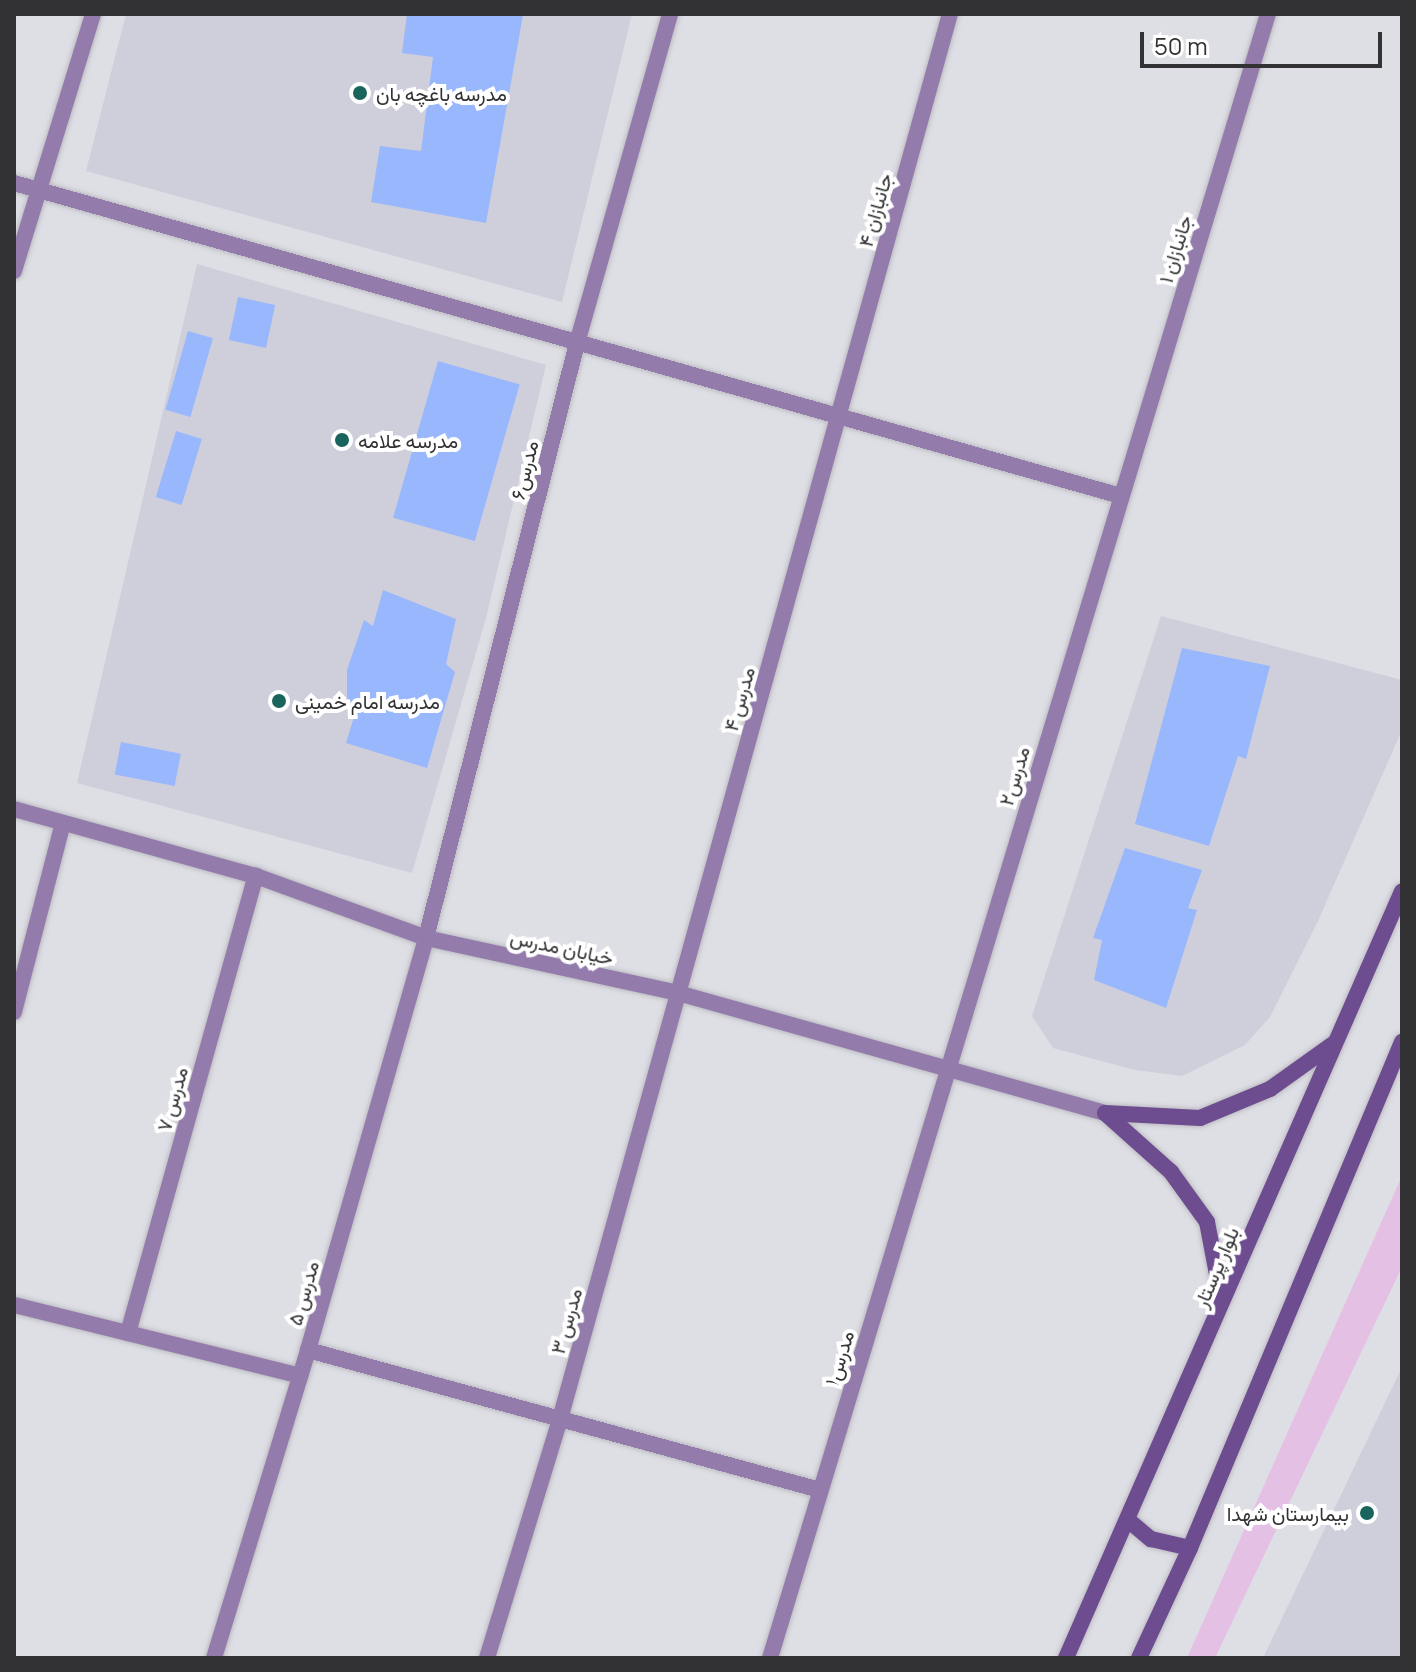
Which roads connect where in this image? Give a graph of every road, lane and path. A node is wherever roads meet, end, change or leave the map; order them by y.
1 (93, 14) edge
2 (670, 14) edge
3 (950, 14) edge
4 (1268, 14) edge
5 (14, 183) edge
6 (37, 190) junction
7 (14, 271) edge
8 (577, 343) junction
9 (839, 416) junction
10 (1121, 496) junction
11 (14, 809) edge
12 (63, 823) junction
13 (256, 876) junction
14 (1402, 891) edge
15 (426, 938) junction
16 (678, 993) junction
17 (14, 1012) edge
18 (1402, 1042) edge
19 (1334, 1043) junction
20 (946, 1069) junction
21 (1105, 1113) junction
22 (1223, 1302) junction
23 (14, 1305) edge
24 (128, 1333) junction
25 (308, 1350) junction
26 (300, 1376) junction
27 (560, 1419) junction
28 (820, 1490) junction
29 (1128, 1520) junction
30 (1190, 1548) junction
31 (214, 1658) edge
32 (487, 1658) edge
33 (770, 1658) edge
34 (1066, 1658) edge
35 (1139, 1658) edge

1 - 6 street
2 - 8 street, مدرس۶
3 - 9 street, جانبازان ۴
4 - 10 street, جانبازان ۱
5 - 6 street
6 - 7 street
6 - 8 street
8 - 9 street
8 - 15 street, مدرس۶
9 - 10 street
9 - 16 street, مدرس ۴
10 - 20 street, مدرس۲
11 - 12 street, خیابان مدرس
12 - 13 street, خیابان مدرس
12 - 17 street
13 - 15 street, خیابان مدرس
13 - 24 street, مدرس ۷
14 - 19 main road, بلوار پرستار
15 - 16 street, خیابان مدرس
15 - 25 street, مدرس ۵
16 - 20 street, خیابان مدرس
16 - 27 street, مدرس ۳
18 - 30 main road
19 - 21 main road
19 - 22 main road, بلوار پرستار
20 - 21 street, خیابان مدرس
20 - 28 street, مدرس۱
21 - 22 main road
22 - 29 main road, بلوار پرستار
23 - 24 street
24 - 26 street
25 - 26 street, مدرس ۵
25 - 27 street
26 - 31 street, مدرس ۵
27 - 28 street
27 - 32 street, مدرس ۳
28 - 33 street, مدرس۱
29 - 30 main road
29 - 34 main road, بلوار پرستار
30 - 35 main road

